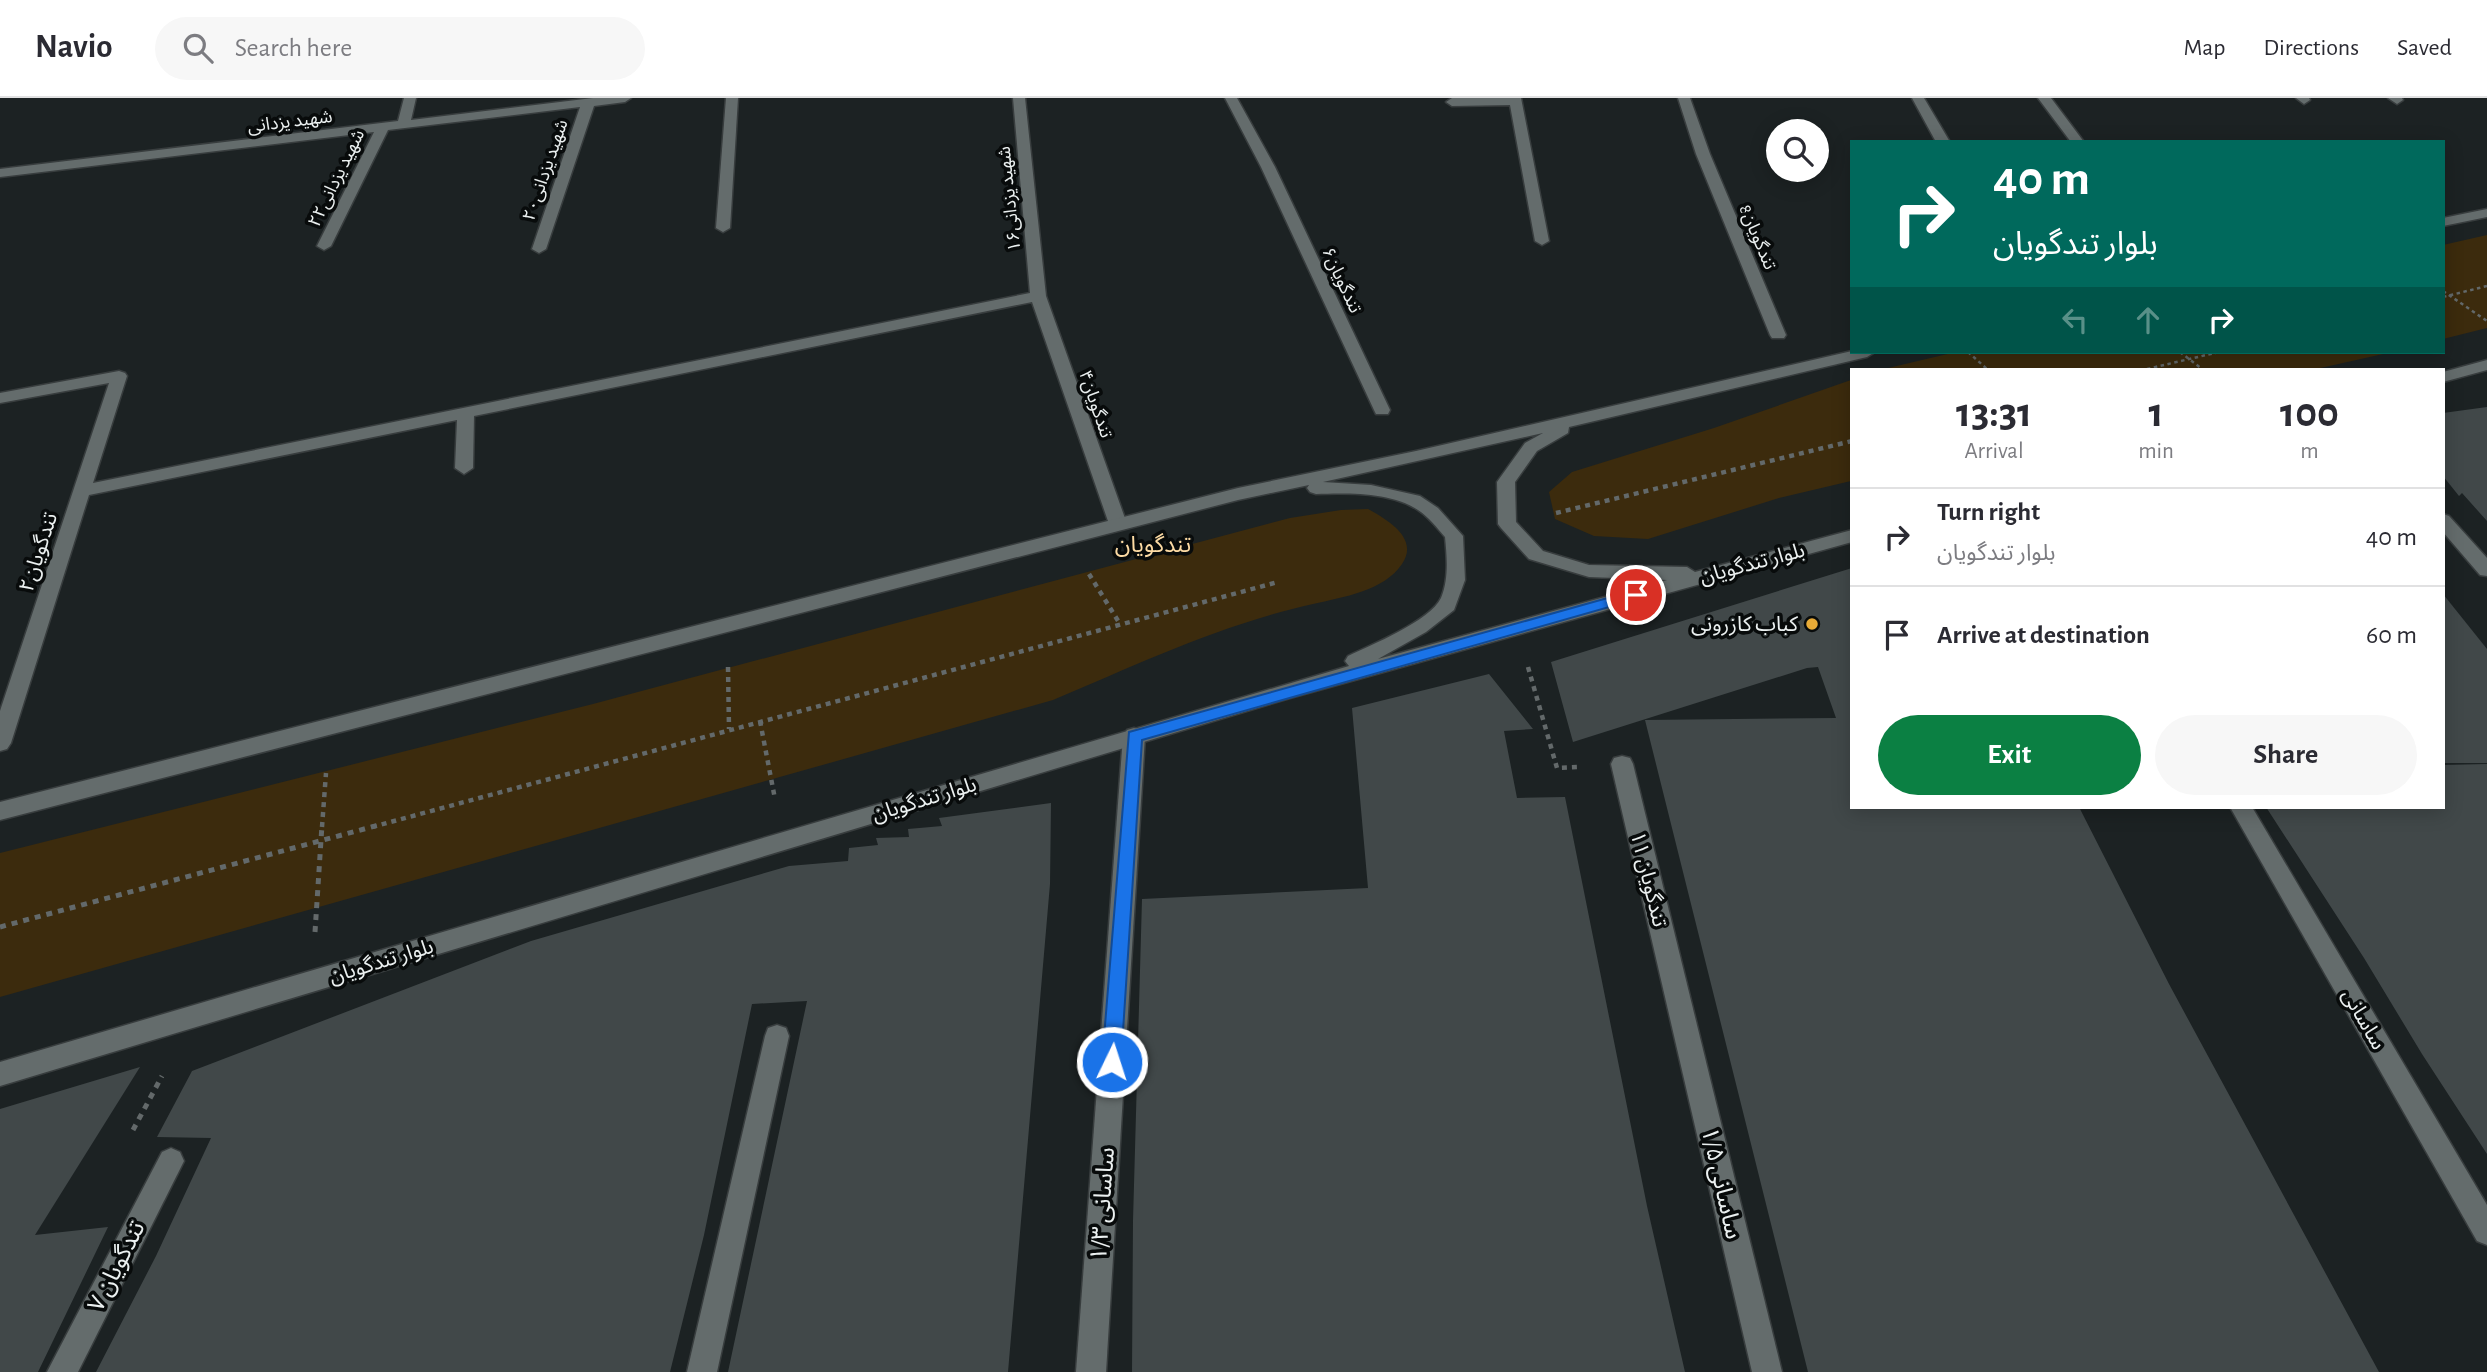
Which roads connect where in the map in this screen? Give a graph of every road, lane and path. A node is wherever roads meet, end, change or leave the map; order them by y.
1 (410, 98) edge
2 (625, 98) edge
3 (732, 98) edge
4 (1019, 98) edge
5 (1231, 98) edge
6 (1684, 98) edge
7 (1918, 98) edge
8 (2044, 98) edge
9 (1515, 100) edge
10 (1452, 102) dead end
11 (589, 103) junction
12 (404, 124) junction
13 (383, 127) junction
14 (2073, 136) edge
15 (1942, 140) edge
16 (0, 173) edge
17 (2487, 212) edge
18 (2445, 222) edge
19 (723, 228) dead end
20 (1542, 241) dead end
21 (324, 246) dead end
22 (539, 249) dead end
23 (2487, 286) edge
24 (2445, 291) edge
25 (2450, 295) junction
26 (1038, 296) junction
27 (2445, 296) edge
28 (2487, 321) edge
29 (1778, 335) dead end
30 (1858, 354) edge
31 (1970, 354) edge
32 (2183, 354) edge
33 (2210, 354) edge
34 (2189, 359) junction
35 (2487, 365) edge
36 (1986, 368) edge
37 (2151, 368) edge
38 (2201, 368) edge
39 (2445, 376) edge
40 (0, 398) edge
41 (1382, 410) dead end
42 (466, 413) junction
43 (1582, 417) junction
44 (1850, 441) edge
45 (464, 468) dead end
46 (82, 491) junction
47 (1238, 494) junction
48 (2445, 522) edge
49 (1118, 524) junction
50 (1507, 524) junction
51 (1067, 537) junction
52 (1850, 538) edge
53 (2487, 570) edge
54 (1709, 575) junction
55 (1278, 582) dead end
56 (1120, 624) junction
57 (726, 625) junction
58 (1516, 626) junction
59 (1290, 690) junction
60 (760, 721) junction
61 (329, 726) junction
62 (729, 729) junction
63 (1134, 736) junction
64 (0, 743) edge
65 (1622, 764) joint
66 (2242, 809) edge
67 (0, 811) edge
68 (321, 839) junction
69 (783, 841) junction
70 (0, 927) edge
71 (312, 982) junction
72 (1677, 994) joint
73 (192, 1017) junction
74 (777, 1036) dead end
75 (0, 1074) edge
76 (128, 1140) dead end
77 (171, 1161) dead end
78 (2487, 1231) edge
79 (62, 1372) edge
80 (702, 1372) edge
81 (1091, 1372) edge
82 (1767, 1372) edge

1 - 12 street
2 - 11 street, شهید یزدانی
3 - 19 street
4 - 26 street, شهید یزدانی۱۶
5 - 41 street, ۶تندگویان
6 - 29 street, 8تندگویان
7 - 15 street
8 - 14 street
9 - 10 street
9 - 20 street
11 - 12 street, شهید یزدانی
11 - 22 street, شهید یزدانی۲۰
12 - 13 street, شهید یزدانی
13 - 16 street, شهید یزدانی
13 - 21 street, شهید یزدانی۲۲
17 - 18 street
23 - 25 path
24 - 25 path
25 - 27 path
25 - 28 path
26 - 42 street
26 - 49 street, تندگویان۴
30 - 43 street
31 - 36 path
32 - 34 path
33 - 34 path
34 - 37 path
34 - 38 path
35 - 39 street
40 - 46 street, تندگویان۲
42 - 45 street
42 - 46 street
43 - 47 street
43 - 50 street
44 - 50 path
46 - 64 street, تندگویان۲
47 - 49 street
47 - 59 street
48 - 53 street
49 - 51 street
50 - 54 street
51 - 56 path
51 - 57 street
52 - 54 street, بلوار تندگویان
54 - 58 street, بلوار تندگویان
55 - 56 path
56 - 60 path
57 - 61 street
57 - 62 path
58 - 59 street, بلوار تندگویان
58 - 65 path
59 - 63 street, بلوار تندگویان
60 - 62 path
60 - 69 path
61 - 67 street
61 - 68 path
62 - 68 path
63 - 69 street, بلوار تندگویان
63 - 81 street, ۱/۳ ساسانی
65 - 72 street, ۱۱ تندگویان
66 - 78 street, ساسانی
68 - 70 path
68 - 71 path
69 - 71 street, بلوار تندگویان
71 - 73 street, بلوار تندگویان
72 - 82 street, ۱/۵ ساسانی
73 - 75 street, بلوار تندگویان
73 - 76 path
74 - 80 street
77 - 79 street, ۷ تندگویان

